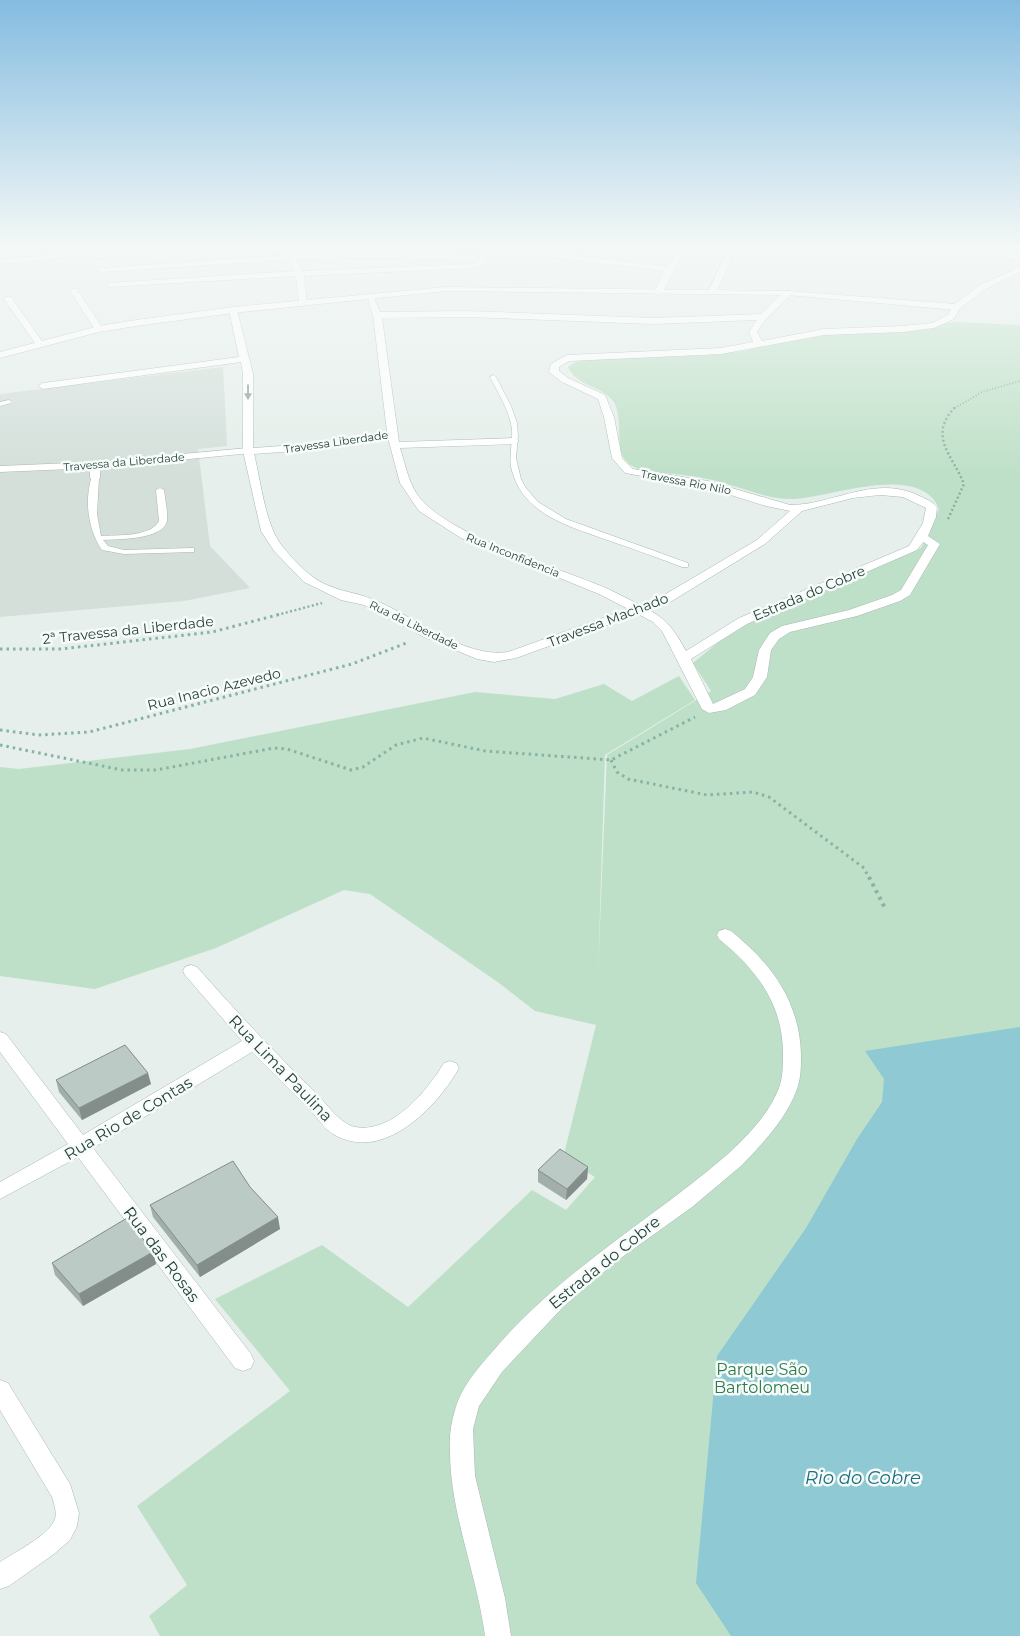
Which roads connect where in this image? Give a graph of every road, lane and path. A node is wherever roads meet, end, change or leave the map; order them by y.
1 (23, 320) edge
2 (93, 320) edge
3 (164, 320) edge
4 (236, 320) edge
5 (378, 320) edge
6 (637, 320) edge
7 (672, 320) edge
8 (762, 320) edge
9 (944, 320) edge
10 (99, 330) junction
11 (40, 344) junction
12 (759, 345) junction
13 (0, 355) edge
14 (245, 359) junction
15 (493, 377) dead end
16 (1020, 381) edge
17 (43, 386) dead end
18 (9, 402) dead end
19 (0, 404) edge
20 (394, 439) junction
21 (514, 441) junction
22 (248, 451) junction
23 (95, 465) junction
24 (0, 469) edge
25 (95, 478) joint
26 (160, 490) dead end
27 (799, 508) junction
28 (922, 537) junction
29 (98, 538) junction
30 (934, 544) junction
31 (191, 550) dead end
32 (685, 565) dead end
33 (344, 597) junction
34 (641, 610) junction
35 (428, 634) junction
36 (0, 650) edge
37 (511, 655) joint
38 (684, 658) junction
39 (709, 709) junction
40 (0, 730) edge
41 (0, 745) edge
42 (611, 760) junction
43 (885, 908) dead end
44 (725, 935) dead end
45 (191, 971) dead end
46 (0, 1039) edge
47 (254, 1043) junction
48 (450, 1068) dead end
49 (81, 1146) junction
50 (0, 1191) edge
51 (243, 1362) dead end
52 (0, 1390) edge
53 (0, 1577) edge
54 (498, 1636) edge

1 - 11 street
2 - 10 street
3 - 10 street
4 - 14 street, Rua da Liberdade
5 - 20 street, Rua Inconfidencia
6 - 7 street
8 - 12 street
9 - 12 street, Travessa Rio Nilo
10 - 11 street
11 - 13 street
12 - 27 street, Travessa Rio Nilo
14 - 17 street
14 -> 22 street, Rua da Liberdade
15 - 21 lane
16 - 30 path
18 - 19 lane
20 - 21 street, Travessa Liberdade
20 - 22 street, Travessa Liberdade
20 - 34 street, Rua Inconfidencia
21 - 32 lane
22 - 23 street, Travessa da Liberdade
22 - 33 street, Rua da Liberdade
23 - 24 street, Travessa da Liberdade
23 - 25 street
25 - 29 lane
26 - 29 lane
27 - 28 street, Travessa Rio Nilo
27 - 34 street, Travessa Machado
28 - 30 street
28 - 38 street, Estrada do Cobre
29 - 31 lane
30 - 39 street, Estrada do Cobre
33 - 35 street, Rua da Liberdade
33 - 36 path, 2ª Travessa da Liberdade
34 - 37 street, Travessa Machado
34 - 38 street, Rua Inconfidencia
35 - 37 street, Rua da Liberdade
35 - 40 path, Rua Inacio Azevedo
38 - 39 street, Rua Inconfidencia
39 - 42 path
41 - 42 path
42 - 43 path
44 - 54 street, Estrada do Cobre
45 - 47 street, Rua Lima Paulina
46 - 49 street, Rua das Rosas
47 - 48 street, Rua Lima Paulina
47 - 49 street, Rua Rio de Contas
49 - 50 street, Rua Rio de Contas
49 - 51 street, Rua das Rosas
52 - 53 street

